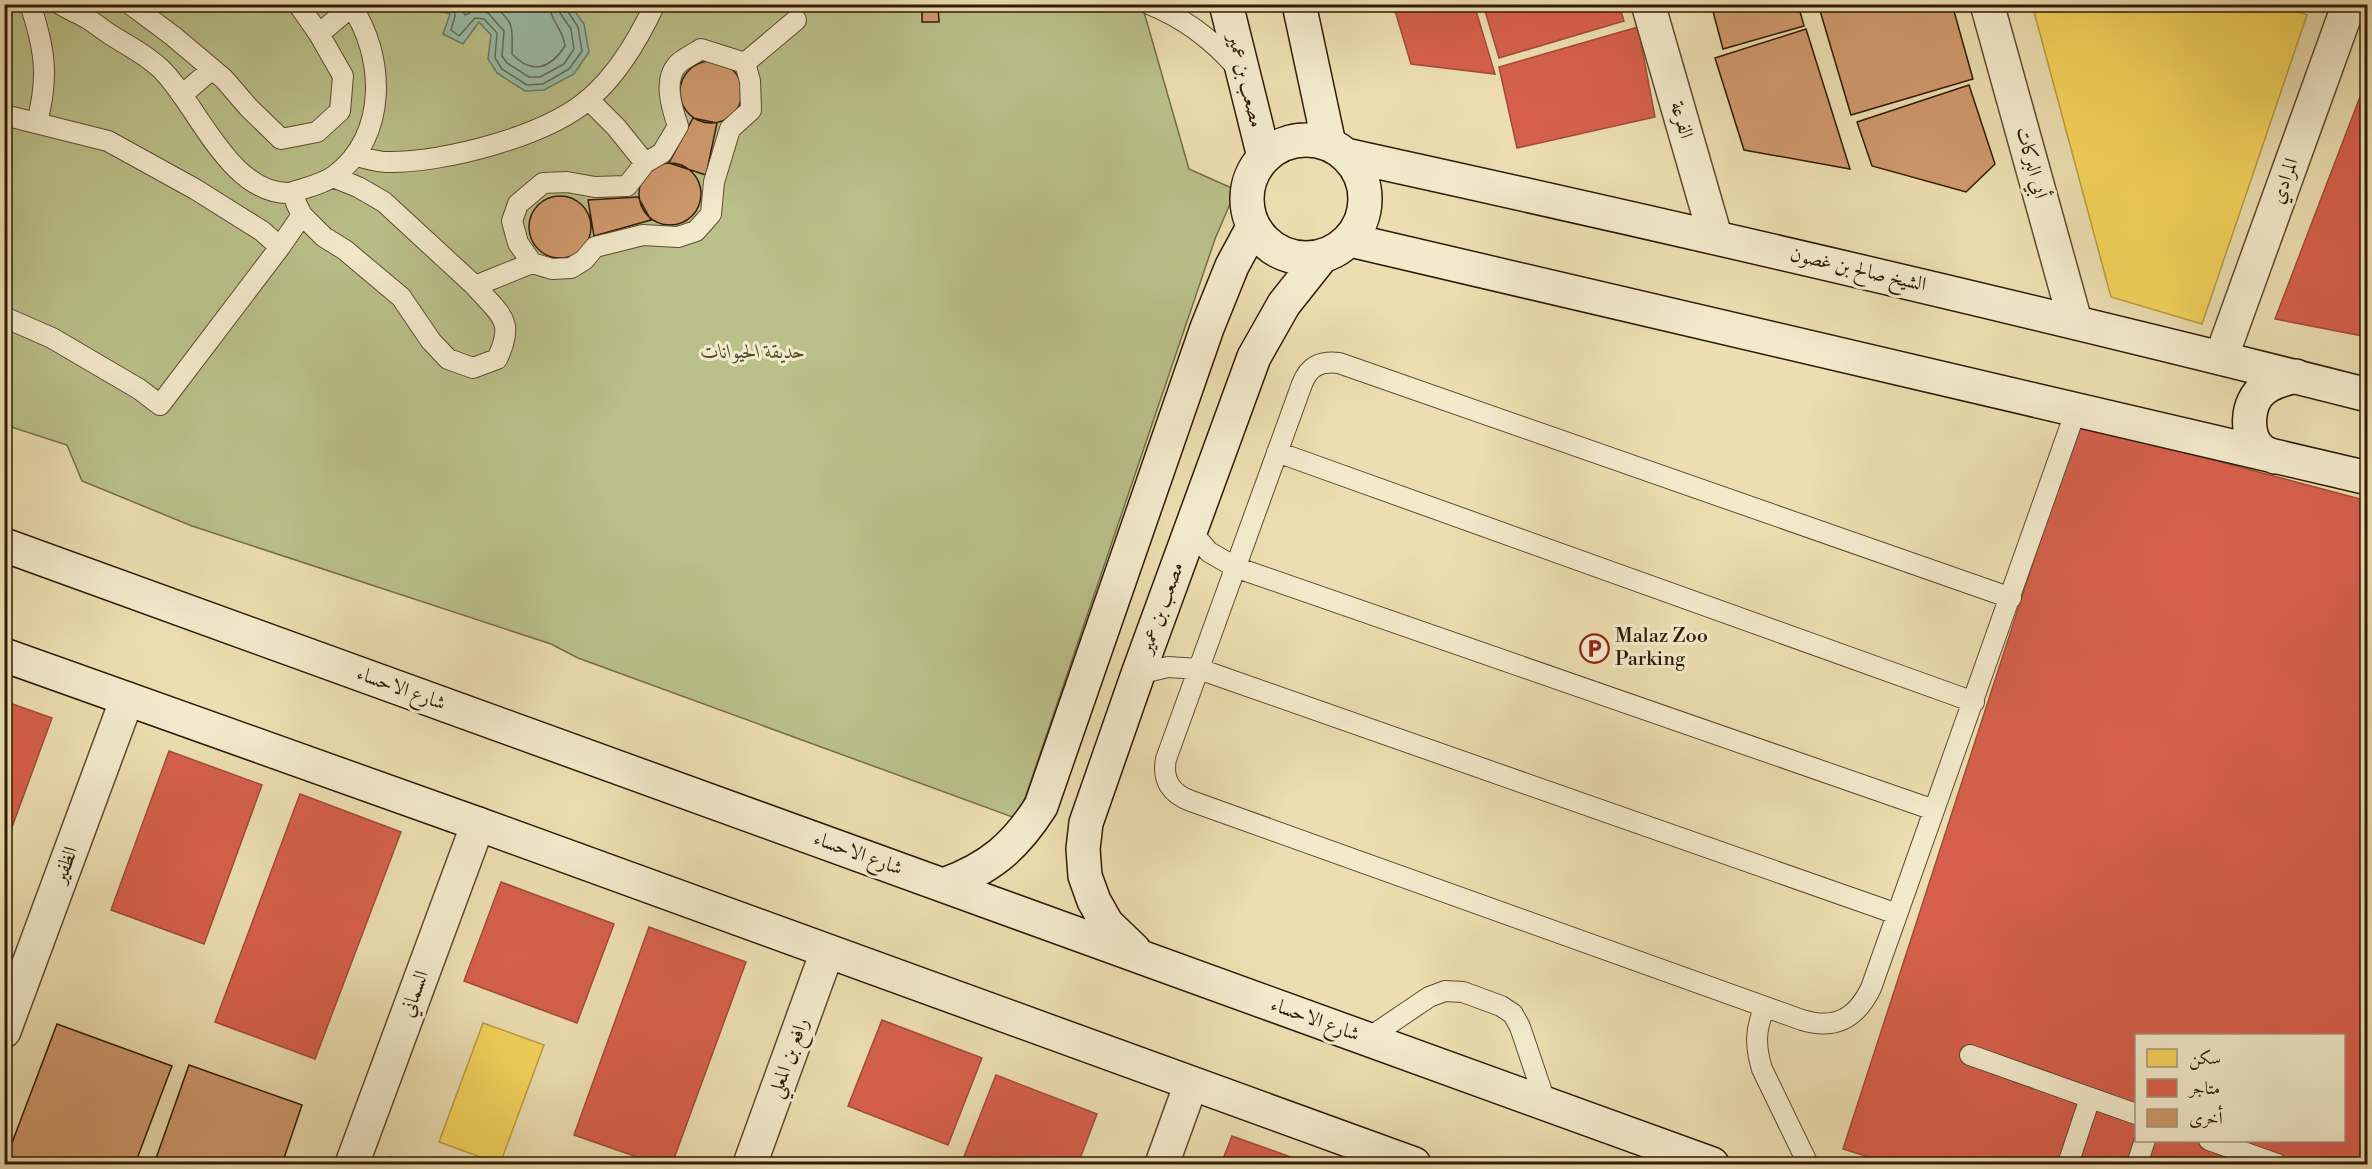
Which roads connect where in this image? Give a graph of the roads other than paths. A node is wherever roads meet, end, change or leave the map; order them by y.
1 (30, 4) edge
2 (60, 4) edge
3 (130, 4) edge
4 (298, 4) edge
5 (655, 4) edge
6 (1149, 4) edge
7 (1226, 4) edge
8 (1299, 4) edge
9 (1648, 4) edge
10 (1987, 4) edge
11 (2349, 4) edge
12 (351, 5) edge
13 (796, 20) dead end
14 (319, 34) junction
15 (745, 63) junction
16 (211, 70) junction
17 (1246, 78) junction
18 (182, 95) junction
19 (589, 100) junction
20 (4, 115) edge
21 (38, 122) junction
22 (1338, 149) junction
23 (356, 156) junction
24 (1263, 157) junction
25 (645, 163) junction
26 (333, 177) junction
27 (290, 193) junction
28 (302, 215) junction
29 (1253, 227) junction
30 (1715, 236) junction
31 (1350, 240) junction
32 (280, 247) junction
33 (1322, 256) junction
34 (532, 263) junction
35 (475, 286) junction
36 (4, 317) edge
37 (2074, 321) junction
38 (2212, 356) junction
39 (2296, 376) junction
40 (2367, 395) edge
41 (2076, 410) junction
42 (2201, 439) junction
43 (1277, 452) junction
44 (2275, 457) junction
45 (2367, 478) edge
46 (1190, 530) junction
47 (4, 544) edge
48 (1235, 567) junction
49 (2011, 598) junction
50 (4, 655) edge
51 (1199, 669) junction
52 (1138, 674) junction
53 (127, 699) junction
54 (1974, 702) junction
55 (1041, 806) junction
56 (1934, 810) junction
57 (1086, 823) junction
58 (478, 824) junction
59 (944, 885) junction
60 (1897, 914) junction
61 (827, 952) junction
62 (1148, 960) junction
63 (1765, 1007) junction
64 (4, 1031) edge
65 (1367, 1040) junction
66 (1970, 1054) dead end
67 (1191, 1084) junction
68 (2090, 1098) junction
69 (1546, 1104) junction
70 (2135, 1114) edge
71 (2144, 1142) edge
72 (2215, 1142) edge
73 (352, 1164) edge
74 (750, 1164) edge
75 (1162, 1164) edge
76 (1414, 1164) edge
77 (1712, 1164) edge
78 (1808, 1164) edge
79 (2068, 1164) edge
80 (2137, 1164) edge
81 (2277, 1164) edge

1 - 21 lane
2 - 18 lane
3 - 16 lane
4 - 14 lane
5 - 19 lane
6 - 17 lane
7 - 17 street, مصعب بن عمير
8 - 22 street
9 - 30 street, الفرعة
10 - 37 street, أبي البركات
11 - 38 street, المرادي
12 - 14 lane
12 - 23 lane
13 - 15 lane
14 - 16 lane
15 - 25 lane
15 - 34 lane
16 - 18 lane
17 - 24 street, مصعب بن عمير
18 - 27 lane
19 - 23 lane
19 - 25 lane
20 - 21 lane
21 - 32 lane
22 - 24 street, مصعب بن عمير
22 - 30 street, الشيخ صالح بن غصون
22 - 31 street
23 - 26 lane
24 - 29 street
25 - 34 lane
26 - 27 lane
26 - 35 lane
27 - 28 lane
28 - 32 lane
28 - 35 lane
29 - 33 street, مصعب بن عمير
29 - 55 street
30 - 37 street, الشيخ صالح بن غصون
31 - 33 street, مصعب بن عمير
31 - 41 street
32 - 36 lane
33 - 46 street, مصعب بن عمير
34 - 35 lane
37 - 38 street, الشيخ صالح بن غصون
38 - 39 street, الشيخ صالح بن غصون
38 - 42 street
39 - 40 street, الشيخ صالح بن غصون
39 - 44 street
41 - 42 street
41 - 49 lane
42 - 44 street
43 - 48 lane
43 - 49 lane
43 - 54 lane
44 - 45 street
46 - 48 lane
46 - 52 street, مصعب بن عمير
47 - 59 street, شارع الاحساء
48 - 51 lane
48 - 56 lane
49 - 54 lane
50 - 53 street
51 - 52 lane
51 - 60 lane
51 - 63 lane
52 - 57 street, مصعب بن عمير
53 - 58 street
53 - 64 street, الظفير
54 - 56 lane
55 - 57 street
55 - 59 street
56 - 60 lane
57 - 62 street, مصعب بن عمير
58 - 61 street
58 - 73 street, السماني
59 - 62 street, شارع الاحساء
60 - 63 lane
61 - 67 street
61 - 74 street, رافع بن المعلي
62 - 65 street, شارع الاحساء
63 - 78 lane
65 - 69 street, شارع الاحساء
65 - 69 lane
66 - 68 lane
67 - 75 street
67 - 76 street
68 - 70 lane
68 - 79 lane
69 - 77 street, شارع الاحساء
71 - 80 lane
72 - 81 lane

